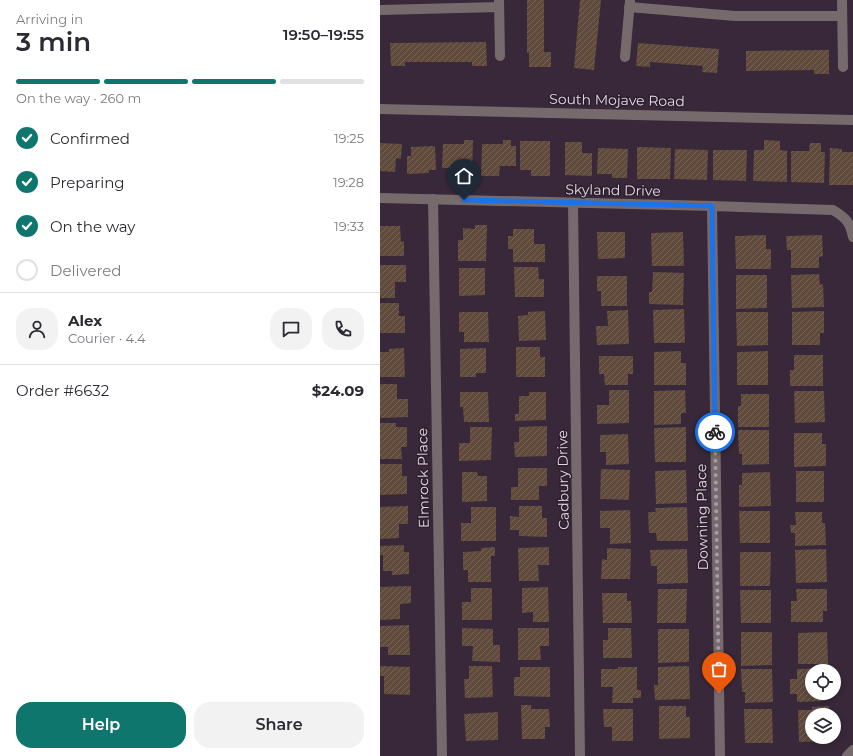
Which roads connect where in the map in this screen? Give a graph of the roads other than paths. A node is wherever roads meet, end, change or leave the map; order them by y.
1 (842, 0) edge
2 (630, 3) edge
3 (499, 4) edge
4 (380, 10) edge
5 (842, 16) junction
6 (500, 56) dead end
7 (625, 57) dead end
8 (843, 67) dead end
9 (380, 109) edge
10 (853, 120) edge
11 (380, 198) edge
12 (433, 200) junction
13 (573, 203) junction
14 (712, 206) junction
15 (853, 237) edge
16 (442, 756) edge
17 (580, 756) edge
18 (720, 756) edge

1 - 5 street
2 - 5 street
2 - 7 street
3 - 4 street
3 - 6 street
5 - 8 street
9 - 10 street, South Mojave Road
11 - 12 street, Skyland Drive
12 - 13 street, Skyland Drive
12 - 16 street, Elmrock Place
13 - 14 street, Skyland Drive
13 - 17 street, Cadbury Drive
14 - 15 street, Skyland Drive
14 - 18 street, Downing Place

